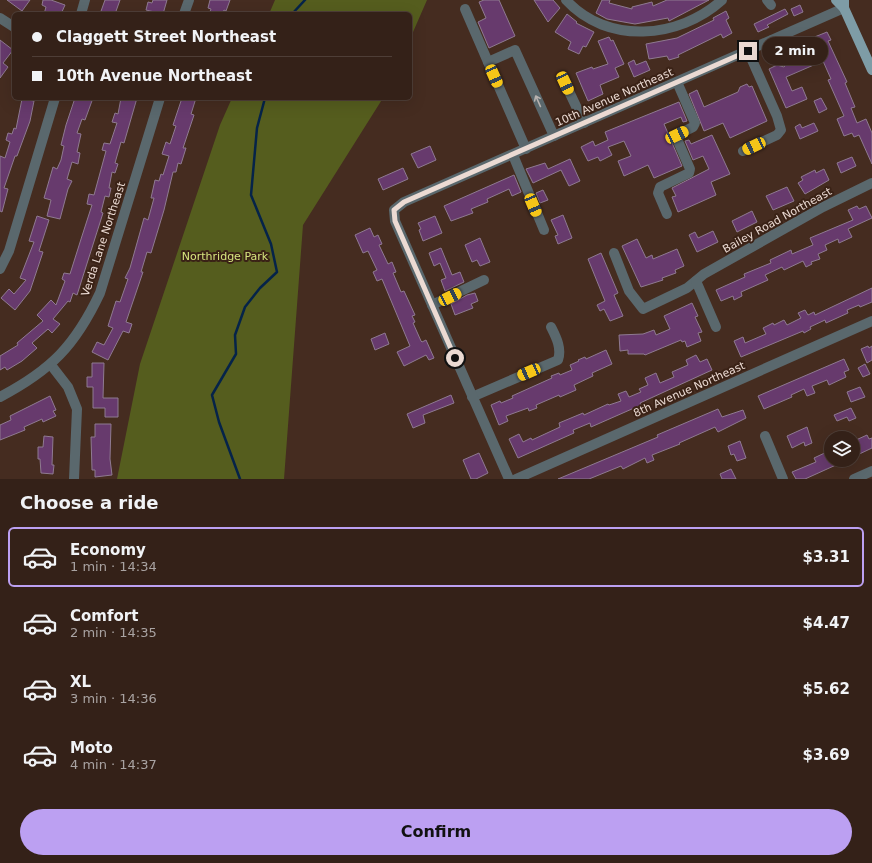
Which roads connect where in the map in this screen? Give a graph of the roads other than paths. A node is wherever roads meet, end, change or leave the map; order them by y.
1 (85, 0) edge
2 (189, 0) edge
3 (566, 0) edge
4 (722, 0) edge
5 (836, 0) edge
6 (844, 4) edge
7 (465, 10) dead end
8 (82, 12) edge
9 (185, 12) edge
10 (0, 18) edge
11 (12, 26) edge
12 (772, 40) junction
13 (748, 51) junction
14 (782, 61) dead end
15 (488, 62) junction
16 (872, 70) edge
17 (677, 82) junction
18 (565, 83) dead end
19 (54, 100) edge
20 (159, 100) edge
21 (584, 123) junction
22 (554, 136) junction
23 (526, 149) junction
24 (743, 151) dead end
25 (513, 155) junction
26 (872, 183) edge
27 (667, 214) dead end
28 (544, 230) dead end
29 (614, 253) dead end
30 (0, 269) edge
31 (484, 280) dead end
32 (696, 281) junction
33 (432, 305) junction
34 (872, 321) edge
35 (551, 327) dead end
36 (716, 327) dead end
37 (51, 365) junction
38 (0, 397) edge
39 (472, 397) junction
40 (765, 436) dead end
41 (872, 471) edge
42 (74, 479) edge
43 (509, 479) edge
44 (516, 479) edge
45 (783, 479) edge
46 (854, 479) edge

1 - 8 street
2 - 9 street
3 - 4 street
5 - 6 main road
6 - 12 street, 10th Avenue Northeast
6 - 16 main road
7 - 15 street
10 - 11 street
12 - 13 street, 10th Avenue Northeast
12 - 14 street
13 - 17 street, 10th Avenue Northeast
13 - 24 street
22 -> 15 street
15 - 23 street
17 - 21 street, 10th Avenue Northeast
17 - 27 street
18 - 21 street
19 - 30 street
20 - 37 street, Verda Lane Northeast
21 - 22 street, 10th Avenue Northeast
22 - 23 street, 10th Avenue Northeast
23 - 25 street, 10th Avenue Northeast
25 - 28 street
25 - 33 street, 10th Avenue Northeast
26 - 32 street, Bailey Road Northeast
29 - 32 street, Bailey Road Northeast
31 - 33 street
32 - 36 street
33 - 39 street
34 - 44 street, 8th Avenue Northeast
35 - 39 street
37 - 38 street, Verda Lane Northeast
37 - 42 street
39 - 43 street
40 - 45 street
41 - 46 street

